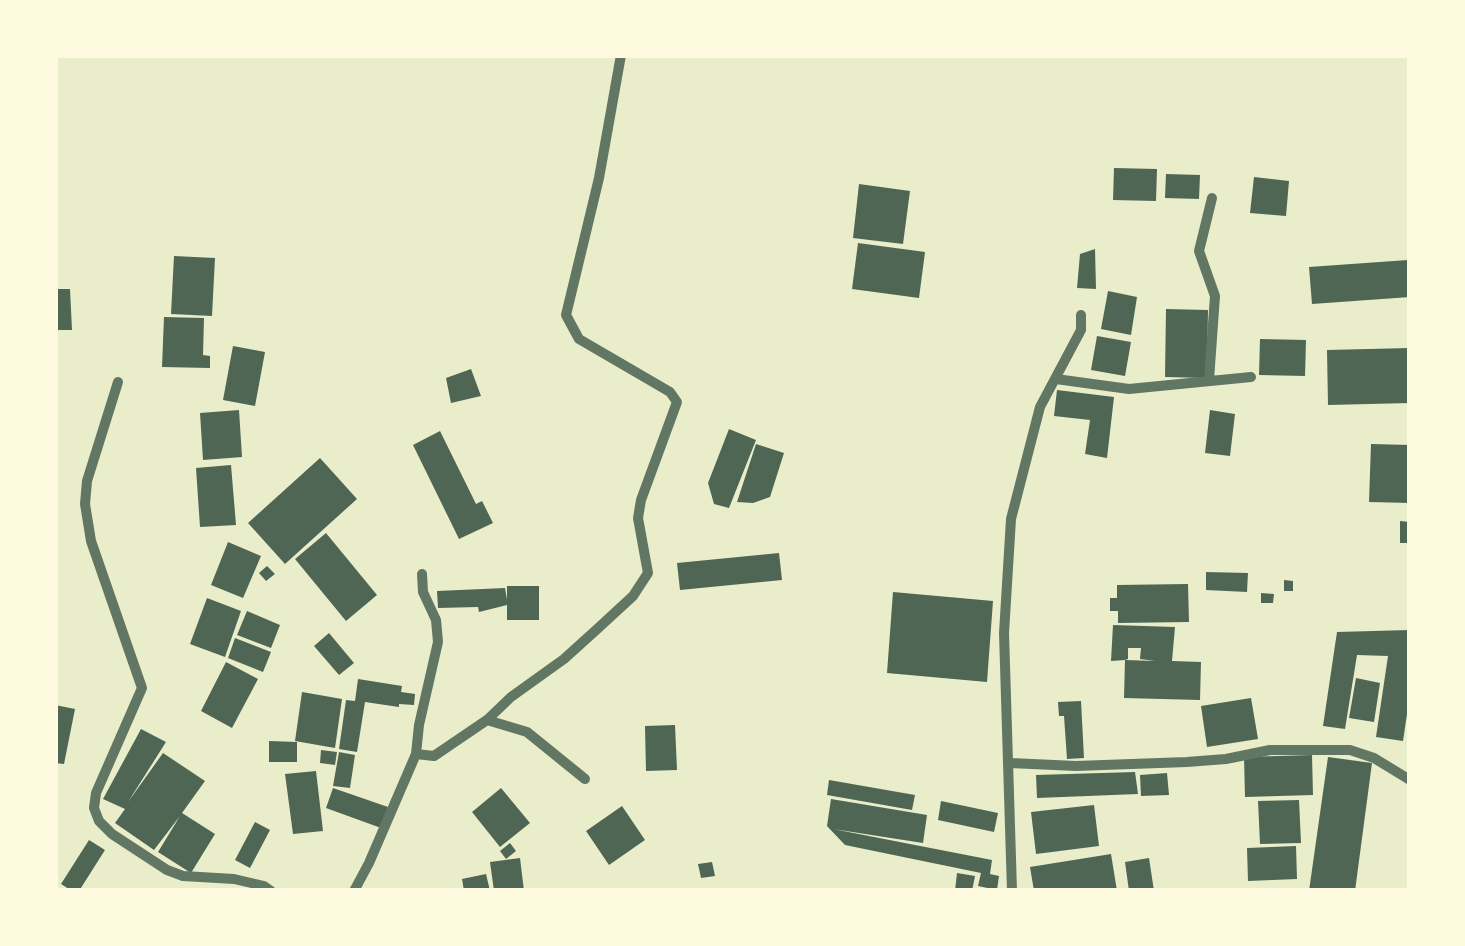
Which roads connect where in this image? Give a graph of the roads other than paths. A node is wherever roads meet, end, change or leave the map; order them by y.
1 (621, 55) edge
2 (1212, 198) dead end
3 (1081, 315) dead end
4 (1251, 377) dead end
5 (1056, 379) junction
6 (1209, 380) junction
7 (118, 382) dead end
8 (422, 574) dead end
9 (486, 720) junction
10 (416, 754) junction
11 (1010, 763) junction
12 (584, 779) dead end
13 (1410, 780) edge
14 (271, 891) edge
15 (354, 891) edge
16 (1012, 891) edge

1 - 9 street
2 - 6 street
3 - 5 street
4 - 6 street
5 - 6 street
5 - 11 street
7 - 14 street
8 - 10 street
9 - 10 street
9 - 12 street
10 - 15 street
11 - 13 street
11 - 16 street

